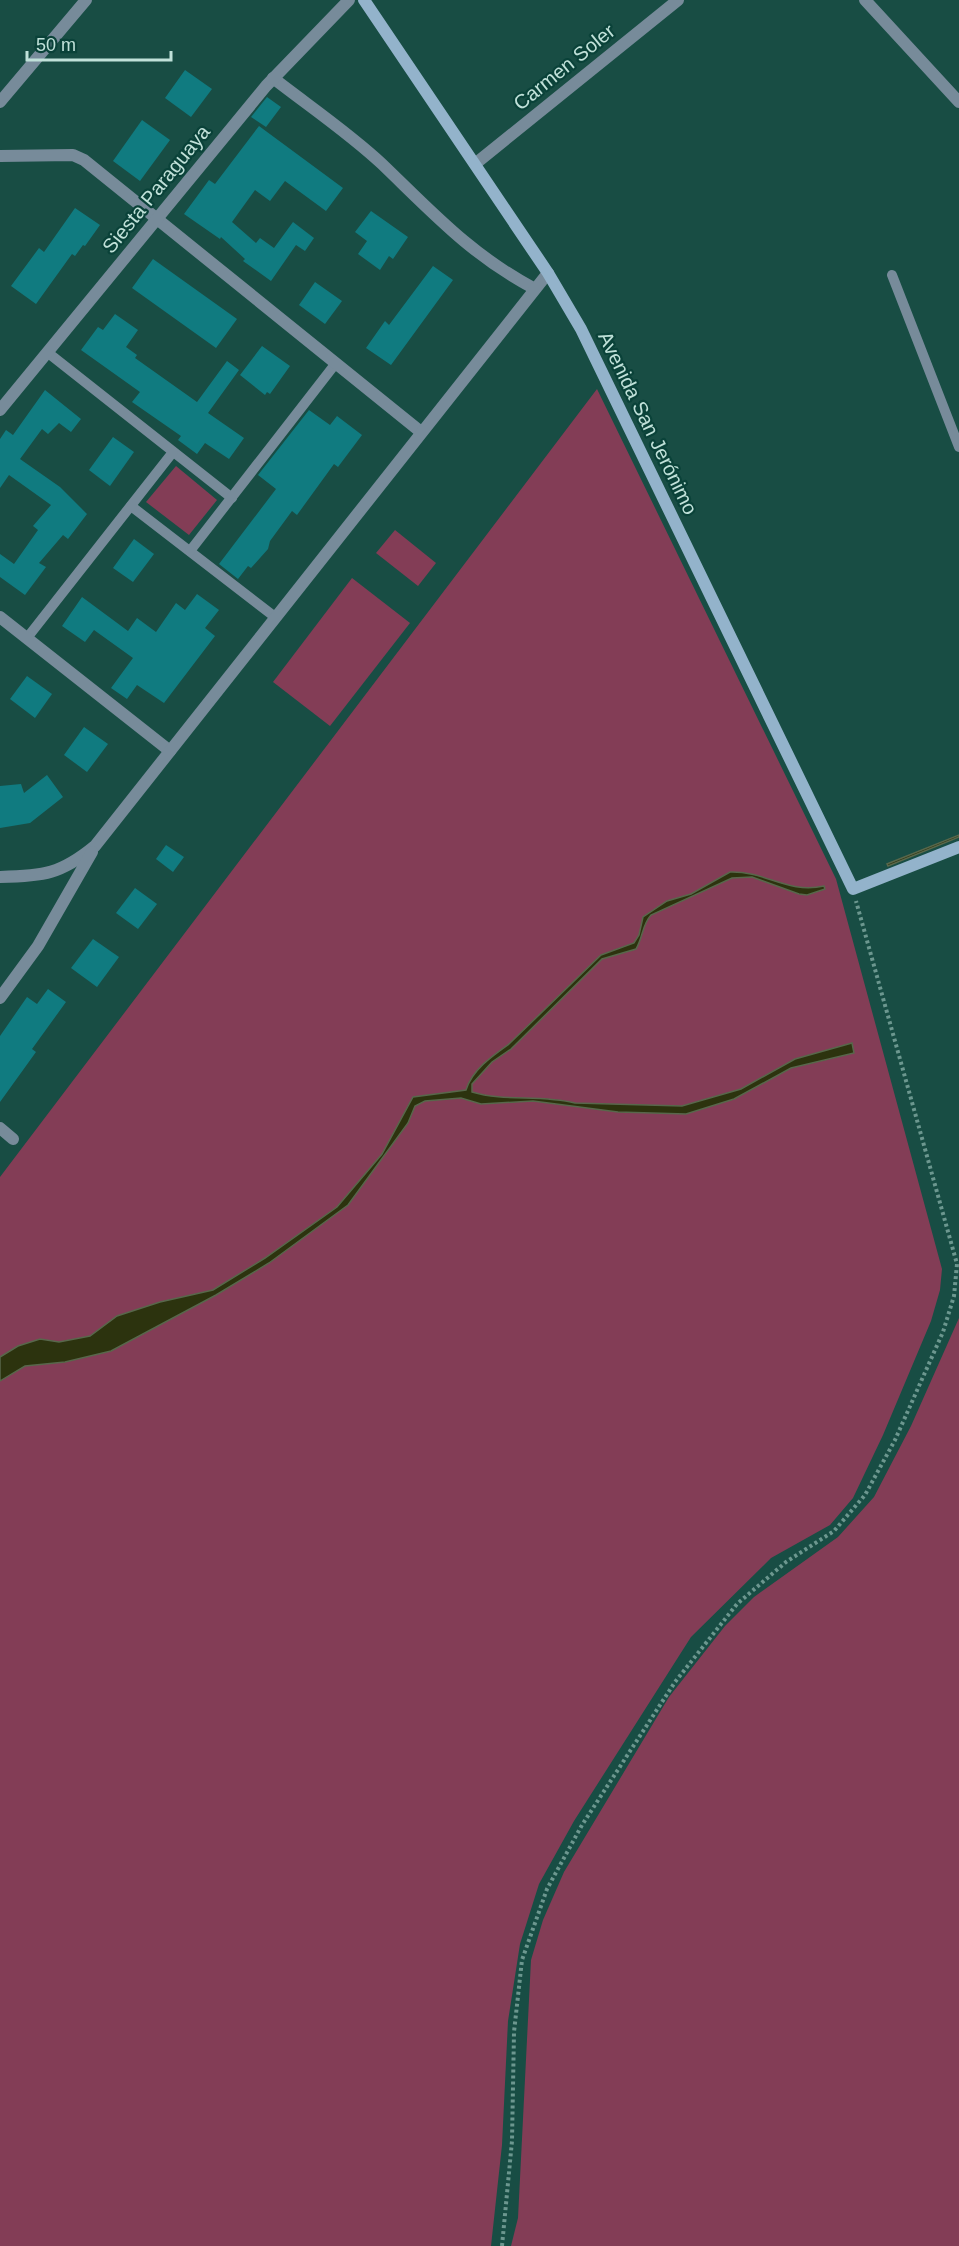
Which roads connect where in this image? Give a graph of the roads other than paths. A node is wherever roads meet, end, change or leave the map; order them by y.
1 (86, 0) edge
2 (349, 0) edge
3 (364, 0) edge
4 (678, 0) edge
5 (865, 0) edge
6 (273, 78) junction
7 (0, 102) edge
8 (959, 102) edge
9 (0, 156) edge
10 (475, 164) junction
11 (157, 219) junction
12 (548, 273) junction
13 (892, 275) dead end
14 (535, 289) junction
15 (47, 352) junction
16 (336, 363) junction
17 (0, 410) edge
18 (421, 432) junction
19 (959, 447) edge
20 (173, 452) junction
21 (232, 498) junction
22 (131, 506) junction
23 (190, 551) junction
24 (0, 617) edge
25 (276, 617) junction
26 (27, 638) junction
27 (170, 751) junction
28 (95, 846) junction
29 (959, 847) edge
30 (0, 877) edge
31 (0, 998) edge
32 (0, 1128) edge
33 (13, 1138) dead end

1 - 7 street
2 - 6 street, Siesta Paraguaya
3 - 10 street, Avenida San Jerónimo
4 - 10 street, Carmen Soler
5 - 8 street
6 - 11 street, Siesta Paraguaya
6 - 14 street
9 - 11 street
10 - 12 street, Avenida San Jerónimo
11 - 15 street, Siesta Paraguaya
11 - 16 street
12 - 14 street
12 - 29 street, Avenida San Jerónimo
13 - 19 lane
14 - 18 street
15 - 17 street, Siesta Paraguaya
15 - 20 lane
16 - 18 street
16 - 21 lane
18 - 25 street
20 - 21 lane
20 - 22 lane
21 - 23 lane
22 - 23 lane
22 - 26 lane
23 - 25 lane
24 - 26 street
25 - 27 street
26 - 27 street
27 - 28 street
28 - 30 street
28 - 31 street
32 - 33 street

